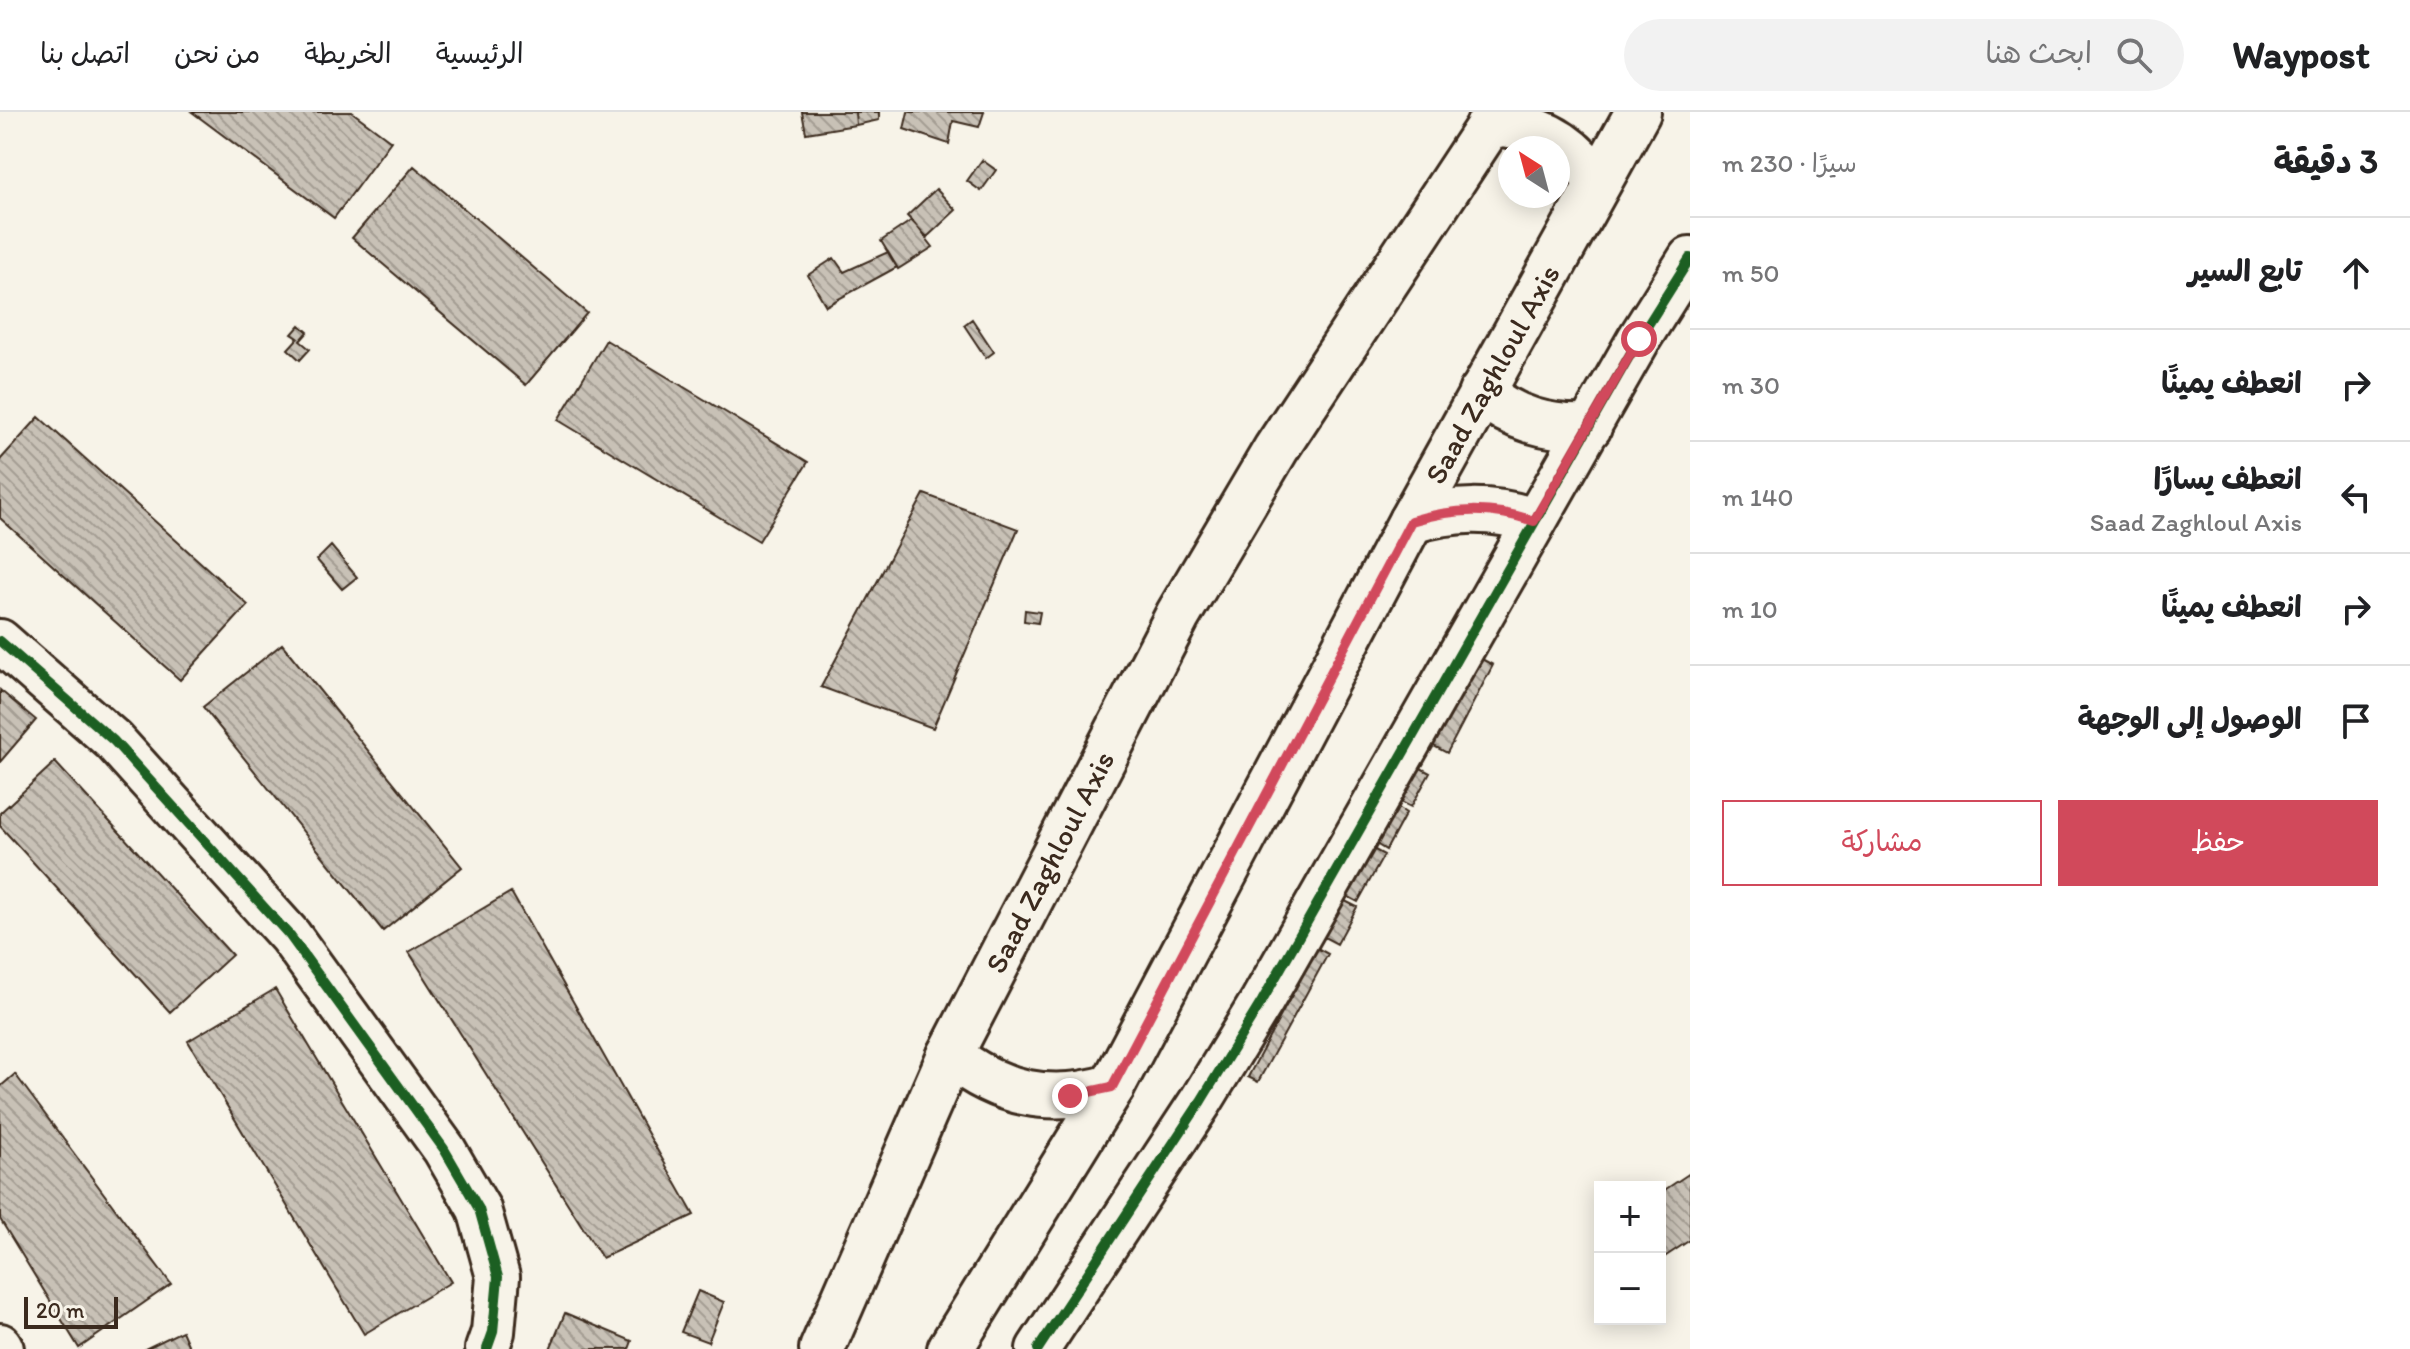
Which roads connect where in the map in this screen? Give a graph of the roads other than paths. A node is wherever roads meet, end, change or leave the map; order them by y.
1 (1638, 112) edge
2 (1493, 118) edge
3 (1598, 183) junction
4 (1690, 258) edge
5 (1481, 393) junction
6 (1589, 427) junction
7 (1411, 521) junction
8 (1534, 521) junction
9 (0, 641) edge
10 (950, 1055) junction
11 (1112, 1087) junction
12 (487, 1349) edge
13 (822, 1349) edge
14 (950, 1349) edge
15 (1038, 1349) edge

1 - 3 main road, Saad Zaghloul Axis
2 - 3 main road
2 - 10 main road, Saad Zaghloul Axis
3 - 5 main road, Saad Zaghloul Axis
4 - 6 street
5 - 6 main road
5 - 7 main road, Saad Zaghloul Axis
6 - 8 street
7 - 8 main road
7 - 11 main road, Saad Zaghloul Axis
8 - 15 street
9 - 12 street
10 - 11 main road
10 - 13 main road, Saad Zaghloul Axis
11 - 14 main road, Saad Zaghloul Axis

